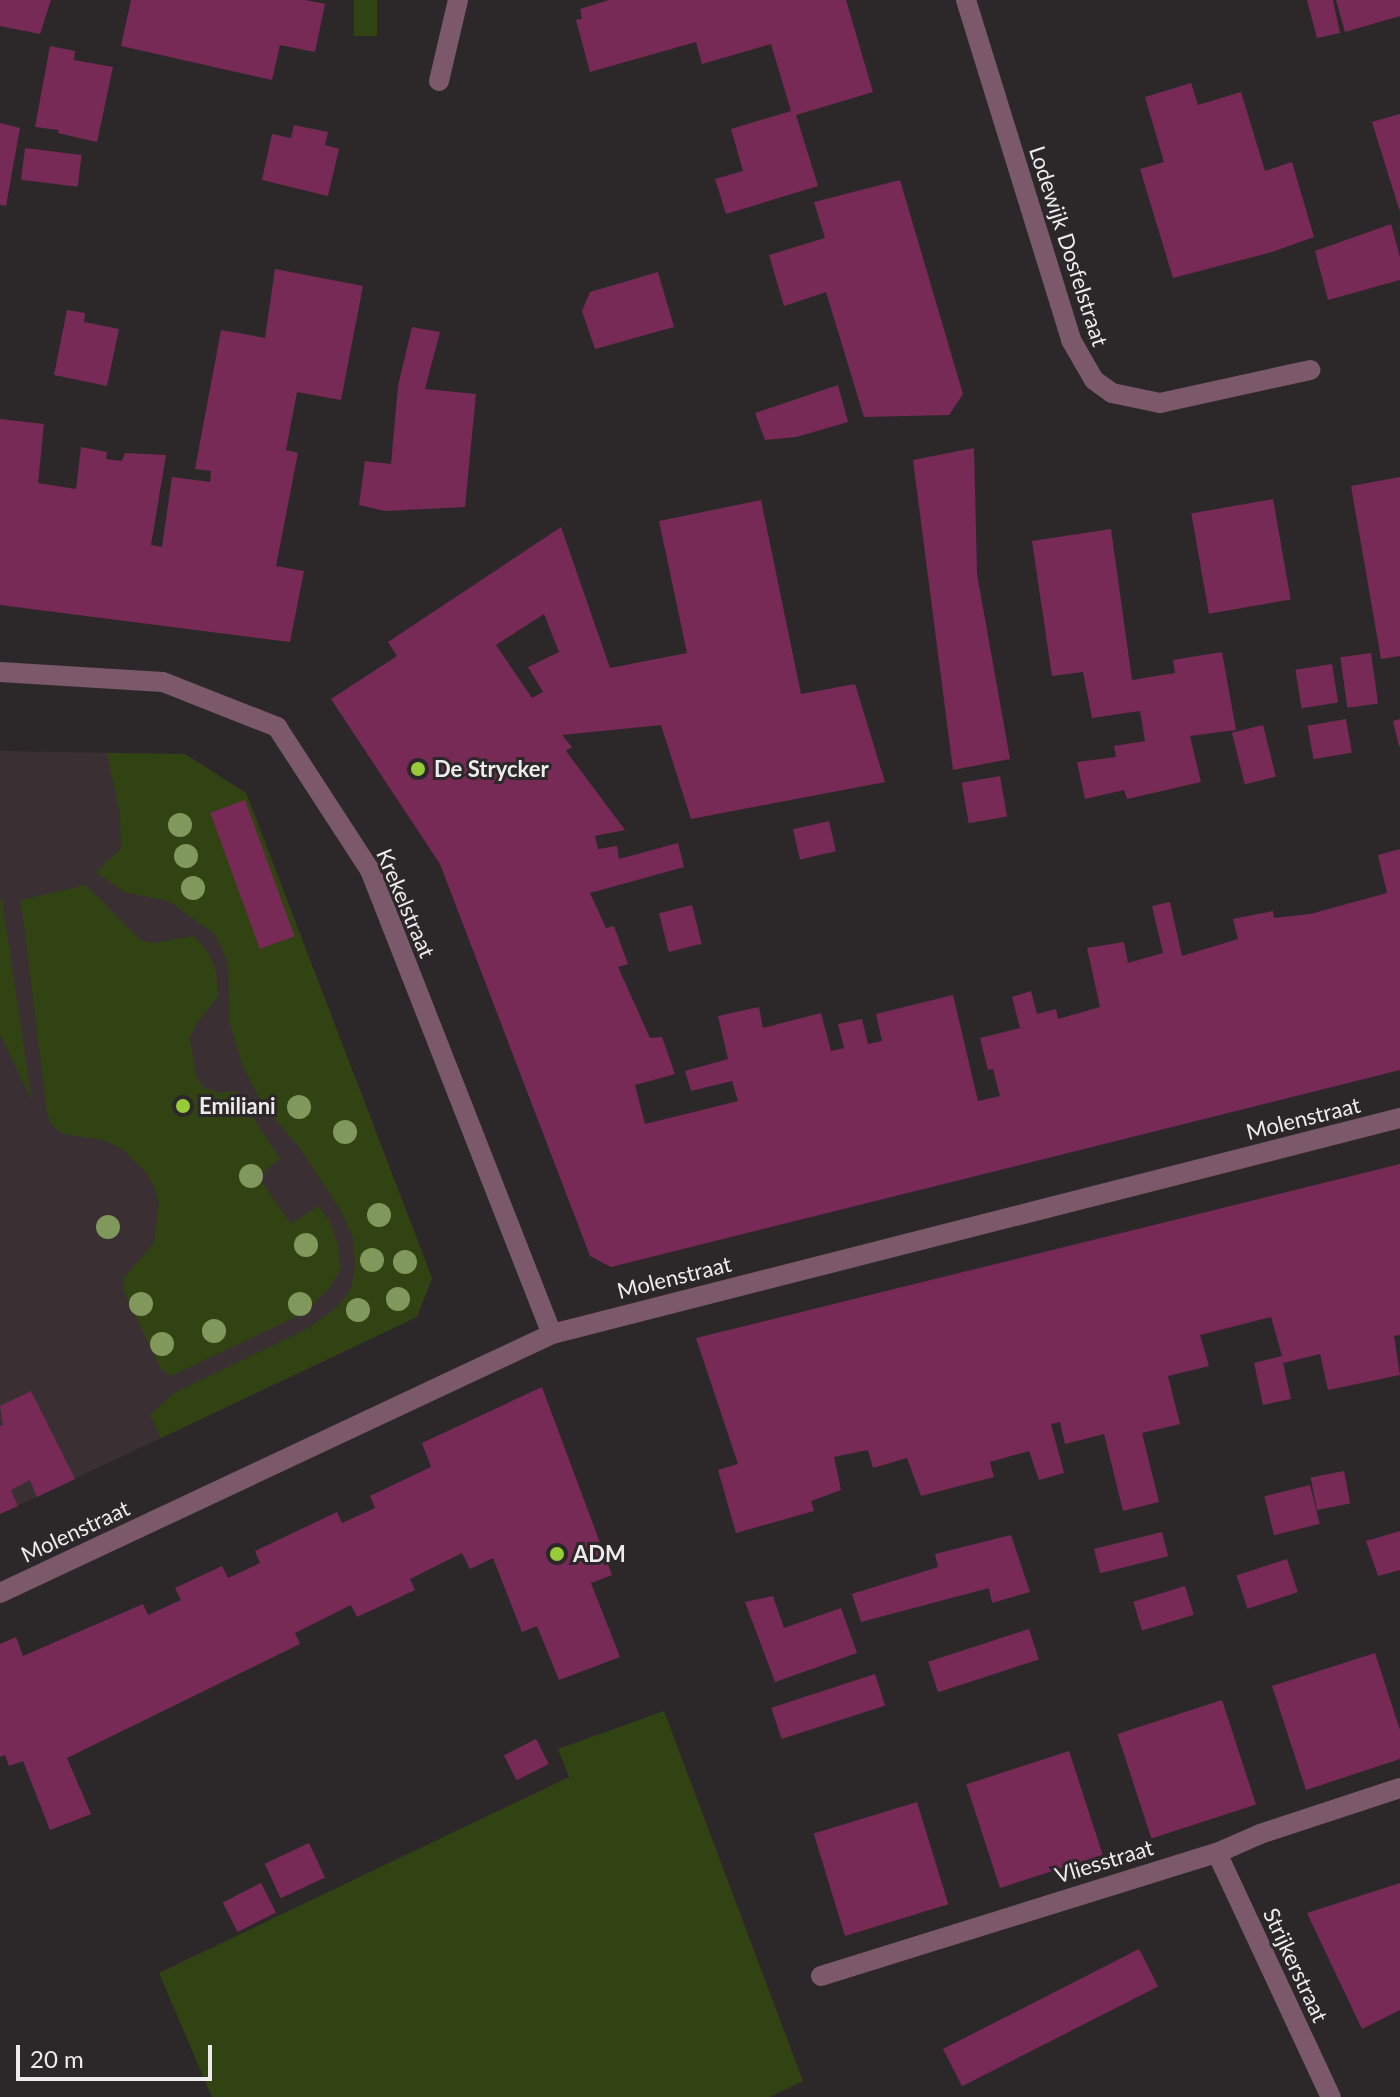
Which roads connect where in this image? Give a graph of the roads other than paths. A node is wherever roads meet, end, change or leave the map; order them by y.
1 (458, 0) edge
2 (966, 0) edge
3 (439, 81) dead end
4 (1310, 370) dead end
5 (0, 672) edge
6 (1400, 1118) edge
7 (552, 1334) junction
8 (0, 1593) edge
9 (1400, 1788) edge
10 (1217, 1853) junction
11 (821, 1976) dead end
12 (1331, 2097) edge

1 - 3 street
2 - 4 street, Lodewijk Dosfelstraat
5 - 7 street, Krekelstraat
6 - 7 street, Molenstraat
7 - 8 street, Molenstraat
9 - 10 street, Vliesstraat
10 - 11 street, Vliesstraat
10 - 12 street, Strijkerstraat

